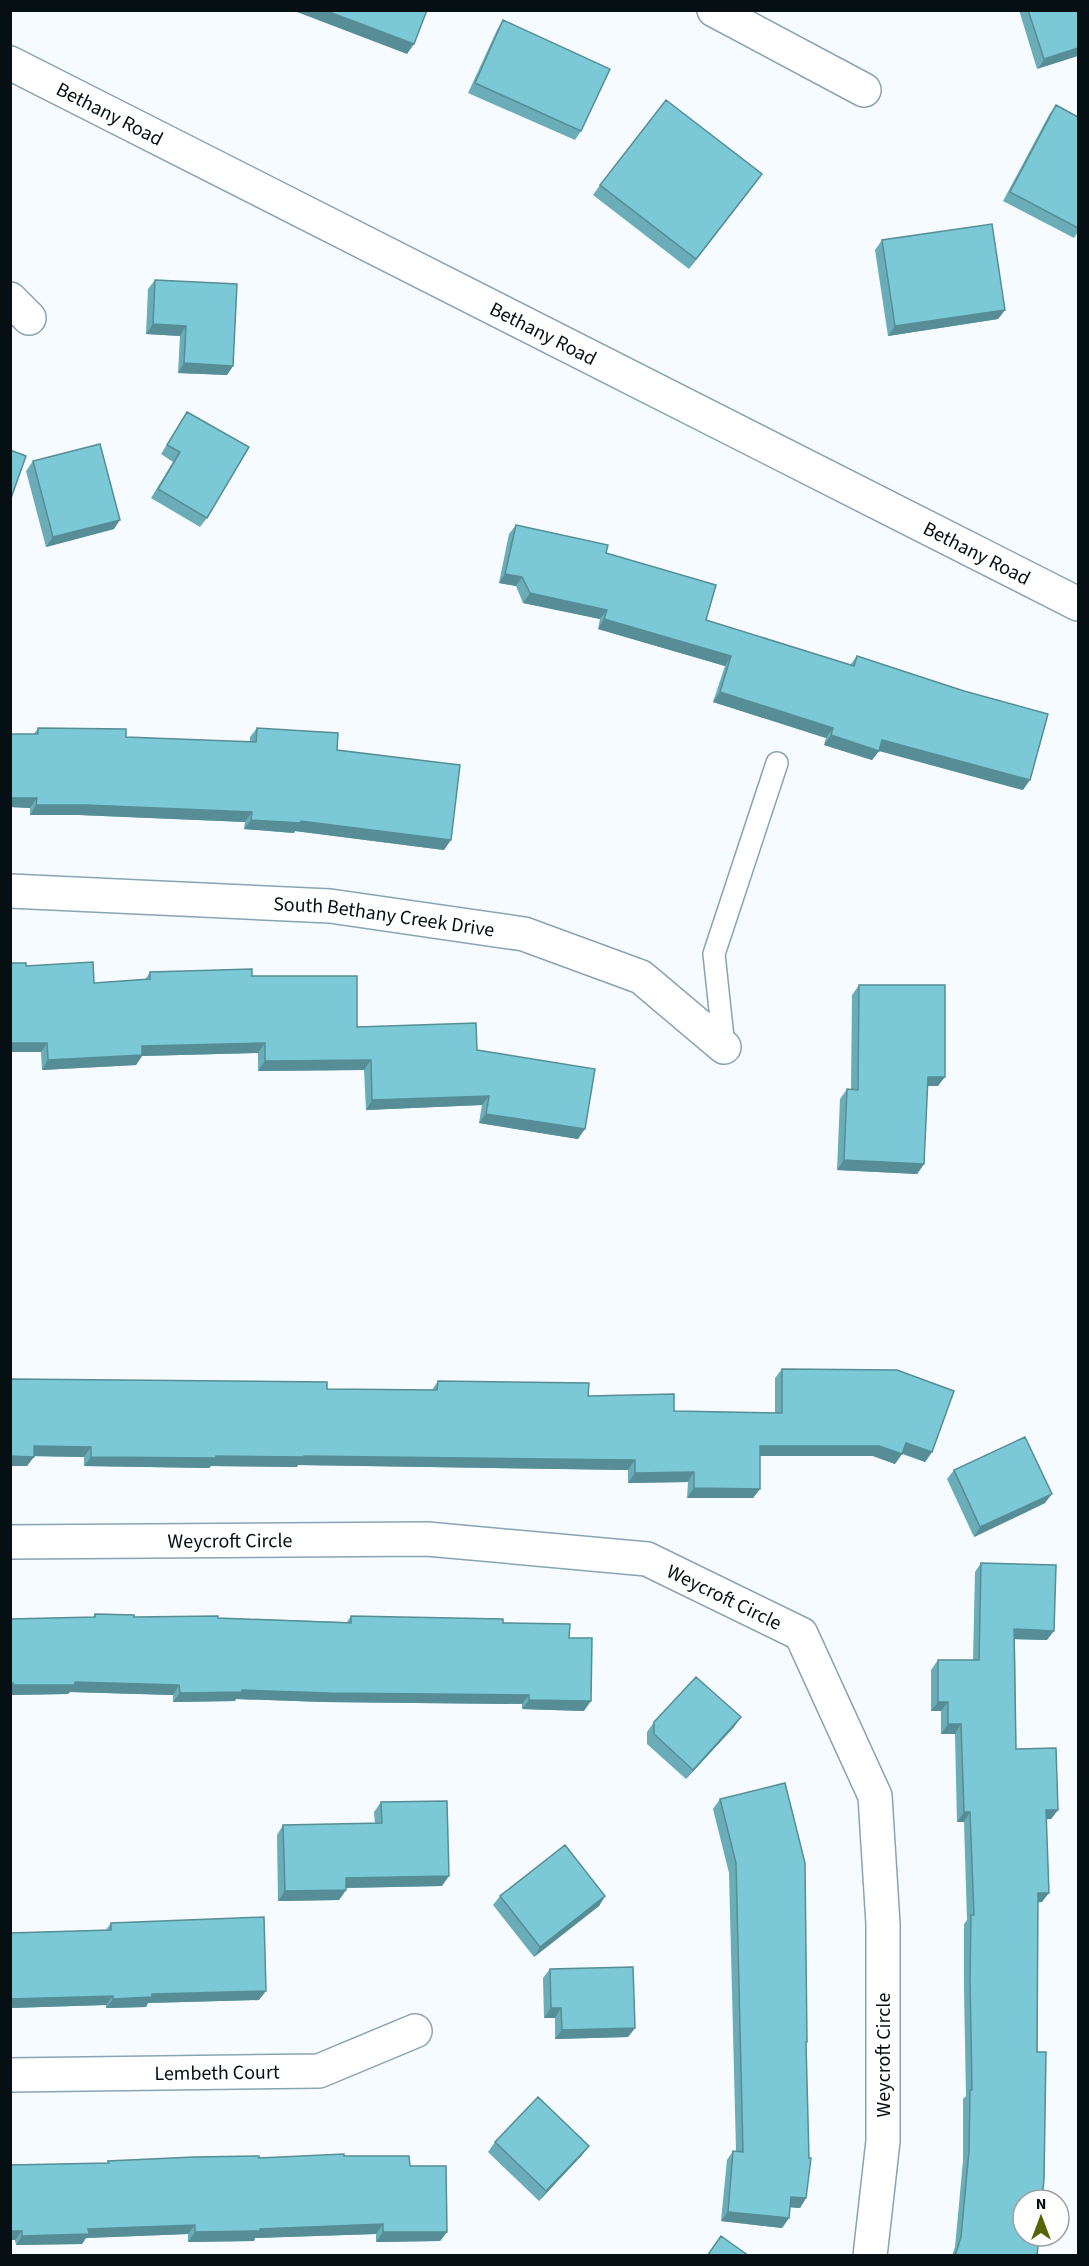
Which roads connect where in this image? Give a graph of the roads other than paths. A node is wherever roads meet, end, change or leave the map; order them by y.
1 (714, 10) edge
2 (10, 63) edge
3 (864, 90) dead end
4 (1078, 604) edge
5 (777, 764) dead end
6 (10, 891) edge
7 (724, 1047) joint
8 (10, 1542) edge
9 (415, 2031) dead end
10 (10, 2075) edge
11 (870, 2256) edge

1 - 3 street
2 - 4 street, Bethany Road
5 - 7 lane
6 - 7 street, South Bethany Creek Drive
8 - 11 street, Weycroft Circle
9 - 10 street, Lembeth Court

